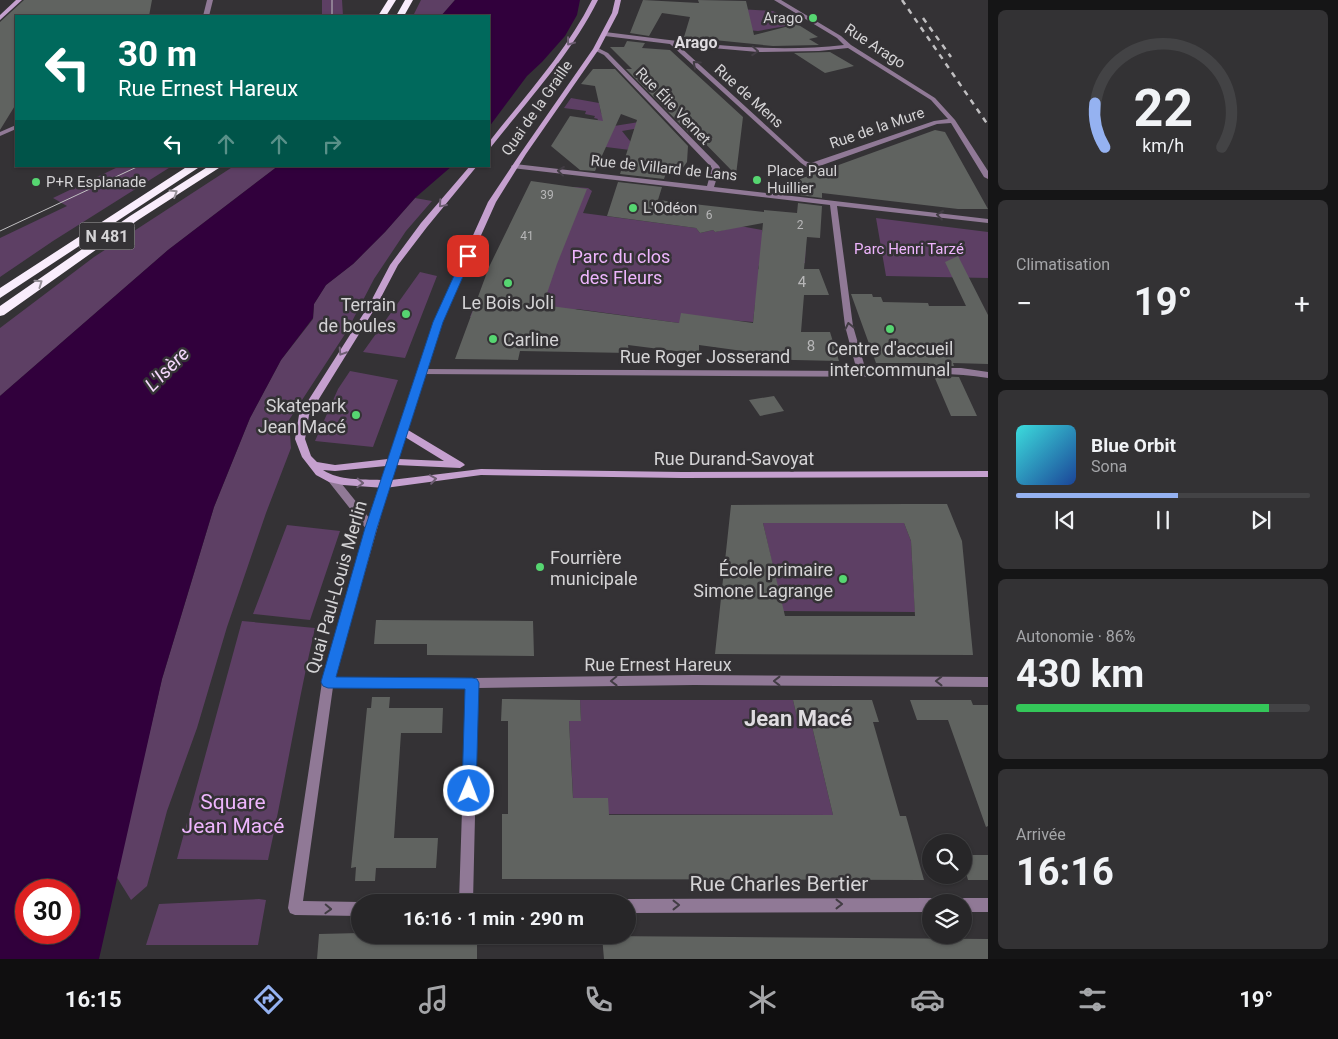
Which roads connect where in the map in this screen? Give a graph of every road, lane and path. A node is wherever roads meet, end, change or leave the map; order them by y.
1 (18, 0) edge
2 (210, 0) edge
3 (392, 0) edge
4 (409, 0) edge
5 (595, 0) edge
6 (618, 0) edge
7 (777, 0) edge
8 (206, 15) edge
9 (383, 15) edge
10 (401, 15) edge
11 (0, 18) edge
12 (605, 34) junction
13 (672, 42) junction
14 (849, 46) junction
15 (596, 49) junction
16 (952, 121) junction
17 (15, 127) edge
18 (0, 134) edge
19 (490, 145) edge
20 (515, 166) junction
21 (811, 166) joint
22 (194, 167) edge
23 (215, 167) edge
24 (473, 167) edge
25 (988, 177) edge
26 (710, 187) junction
27 (833, 202) junction
28 (988, 220) edge
29 (0, 294) edge
30 (0, 312) edge
31 (422, 372) junction
32 (862, 373) junction
33 (988, 375) edge
34 (403, 431) junction
35 (393, 462) junction
36 (313, 465) junction
37 (460, 466) junction
38 (481, 472) junction
39 (988, 474) edge
40 (333, 480) junction
41 (385, 484) junction
42 (371, 528) junction
43 (328, 682) junction
44 (988, 682) edge
45 (472, 683) junction
46 (466, 894) edge
47 (922, 905) edge
48 (972, 905) edge
49 (988, 905) edge
50 (636, 906) edge
51 (351, 909) edge

1 - 11 main road
2 - 8 street
3 - 9 highway
4 - 10 highway
5 -> 19 main road
6 - 12 main road, Quai de la Graille
7 - 14 street, Rue Arago
12 - 13 street
12 - 15 main road, Quai de la Graille
13 -> 14 street
21 -> 13 street, Rue de Mens
14 - 16 street, Rue Arago
15 - 20 main road, Quai de la Graille
15 - 26 street, Rue Élie Vernet
16 - 21 street, Rue de la Mure
16 - 25 street, Rue Arago
17 - 18 street
26 -> 20 street, Rue de Villard de Lans
20 - 31 main road, Quai de la Graille
22 - 29 highway, N 481
30 -> 23 highway, N 481
24 -> 36 main road
26 - 27 street, Rue de Villard de Lans
28 -> 27 street, Rue de Villard de Lans
32 -> 27 street
31 - 32 street, Rue Roger Josserand
31 - 34 main road, Quai de la Graille
32 - 33 street, Rue Roger Josserand
34 - 35 main road, Quai de la Graille
34 - 37 main road, Rue Durand-Savoyat
35 - 36 main road
35 - 37 main road
35 - 41 main road, Quai de la Graille
36 - 40 main road
37 - 38 main road, Rue Durand-Savoyat
38 - 39 main road, Rue Durand-Savoyat
41 -> 38 main road, Rue Durand-Savoyat
40 -> 41 main road, Rue Durand-Savoyat
40 - 42 street
41 - 42 street, Quai Paul-Louis Merlin
42 - 43 street, Quai Paul-Louis Merlin
43 - 45 street, Rue Ernest Hareux
43 -> 51 street, Quai Paul-Louis Merlin
44 -> 45 street, Rue Ernest Hareux
45 - 46 street
50 -> 47 street, Rue Charles Bertier
48 - 49 street

